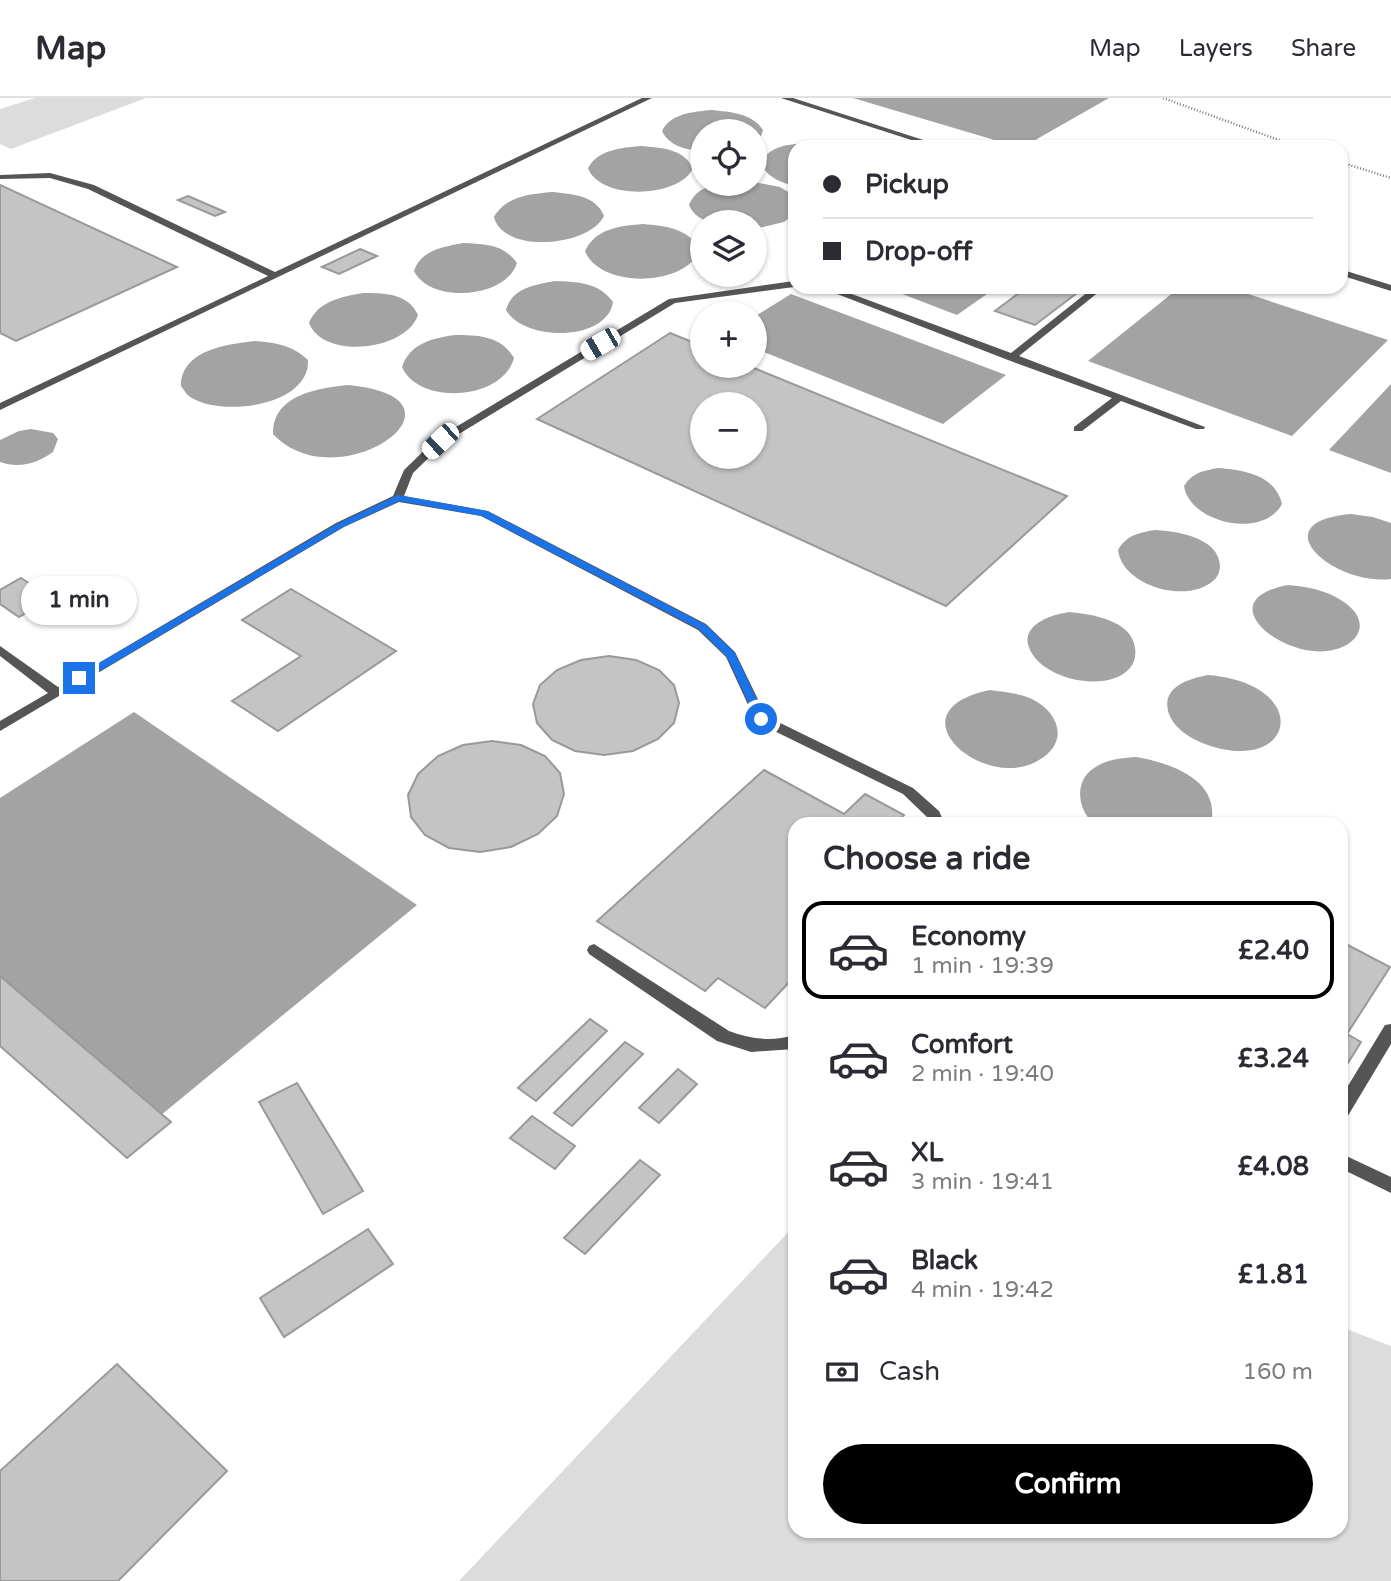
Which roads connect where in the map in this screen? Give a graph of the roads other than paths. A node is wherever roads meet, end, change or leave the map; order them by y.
1 (648, 98) edge
2 (785, 98) edge
3 (919, 140) edge
4 (0, 177) edge
5 (274, 275) junction
6 (1348, 275) edge
7 (788, 285) edge
8 (1391, 288) edge
9 (842, 294) edge
10 (1091, 294) edge
11 (1011, 358) junction
12 (1118, 398) junction
13 (0, 407) edge
14 (1200, 427) dead end
15 (1078, 429) dead end
16 (398, 498) junction
17 (0, 650) edge
18 (56, 692) junction
19 (0, 727) edge
20 (935, 817) edge
21 (594, 950) dead end
22 (1391, 1030) edge
23 (788, 1044) edge
24 (1348, 1101) edge
25 (1348, 1164) edge
26 (1391, 1185) edge

1 - 5 lane
2 - 3 lane
4 - 5 lane
5 - 13 lane
6 - 8 lane
7 - 16 lane
9 - 11 lane
10 - 11 lane
11 - 12 lane
12 - 14 lane
12 - 15 lane
16 - 18 lane
16 - 20 lane
17 - 18 lane
18 - 19 lane
21 - 23 lane
22 - 24 lane
25 - 26 lane

